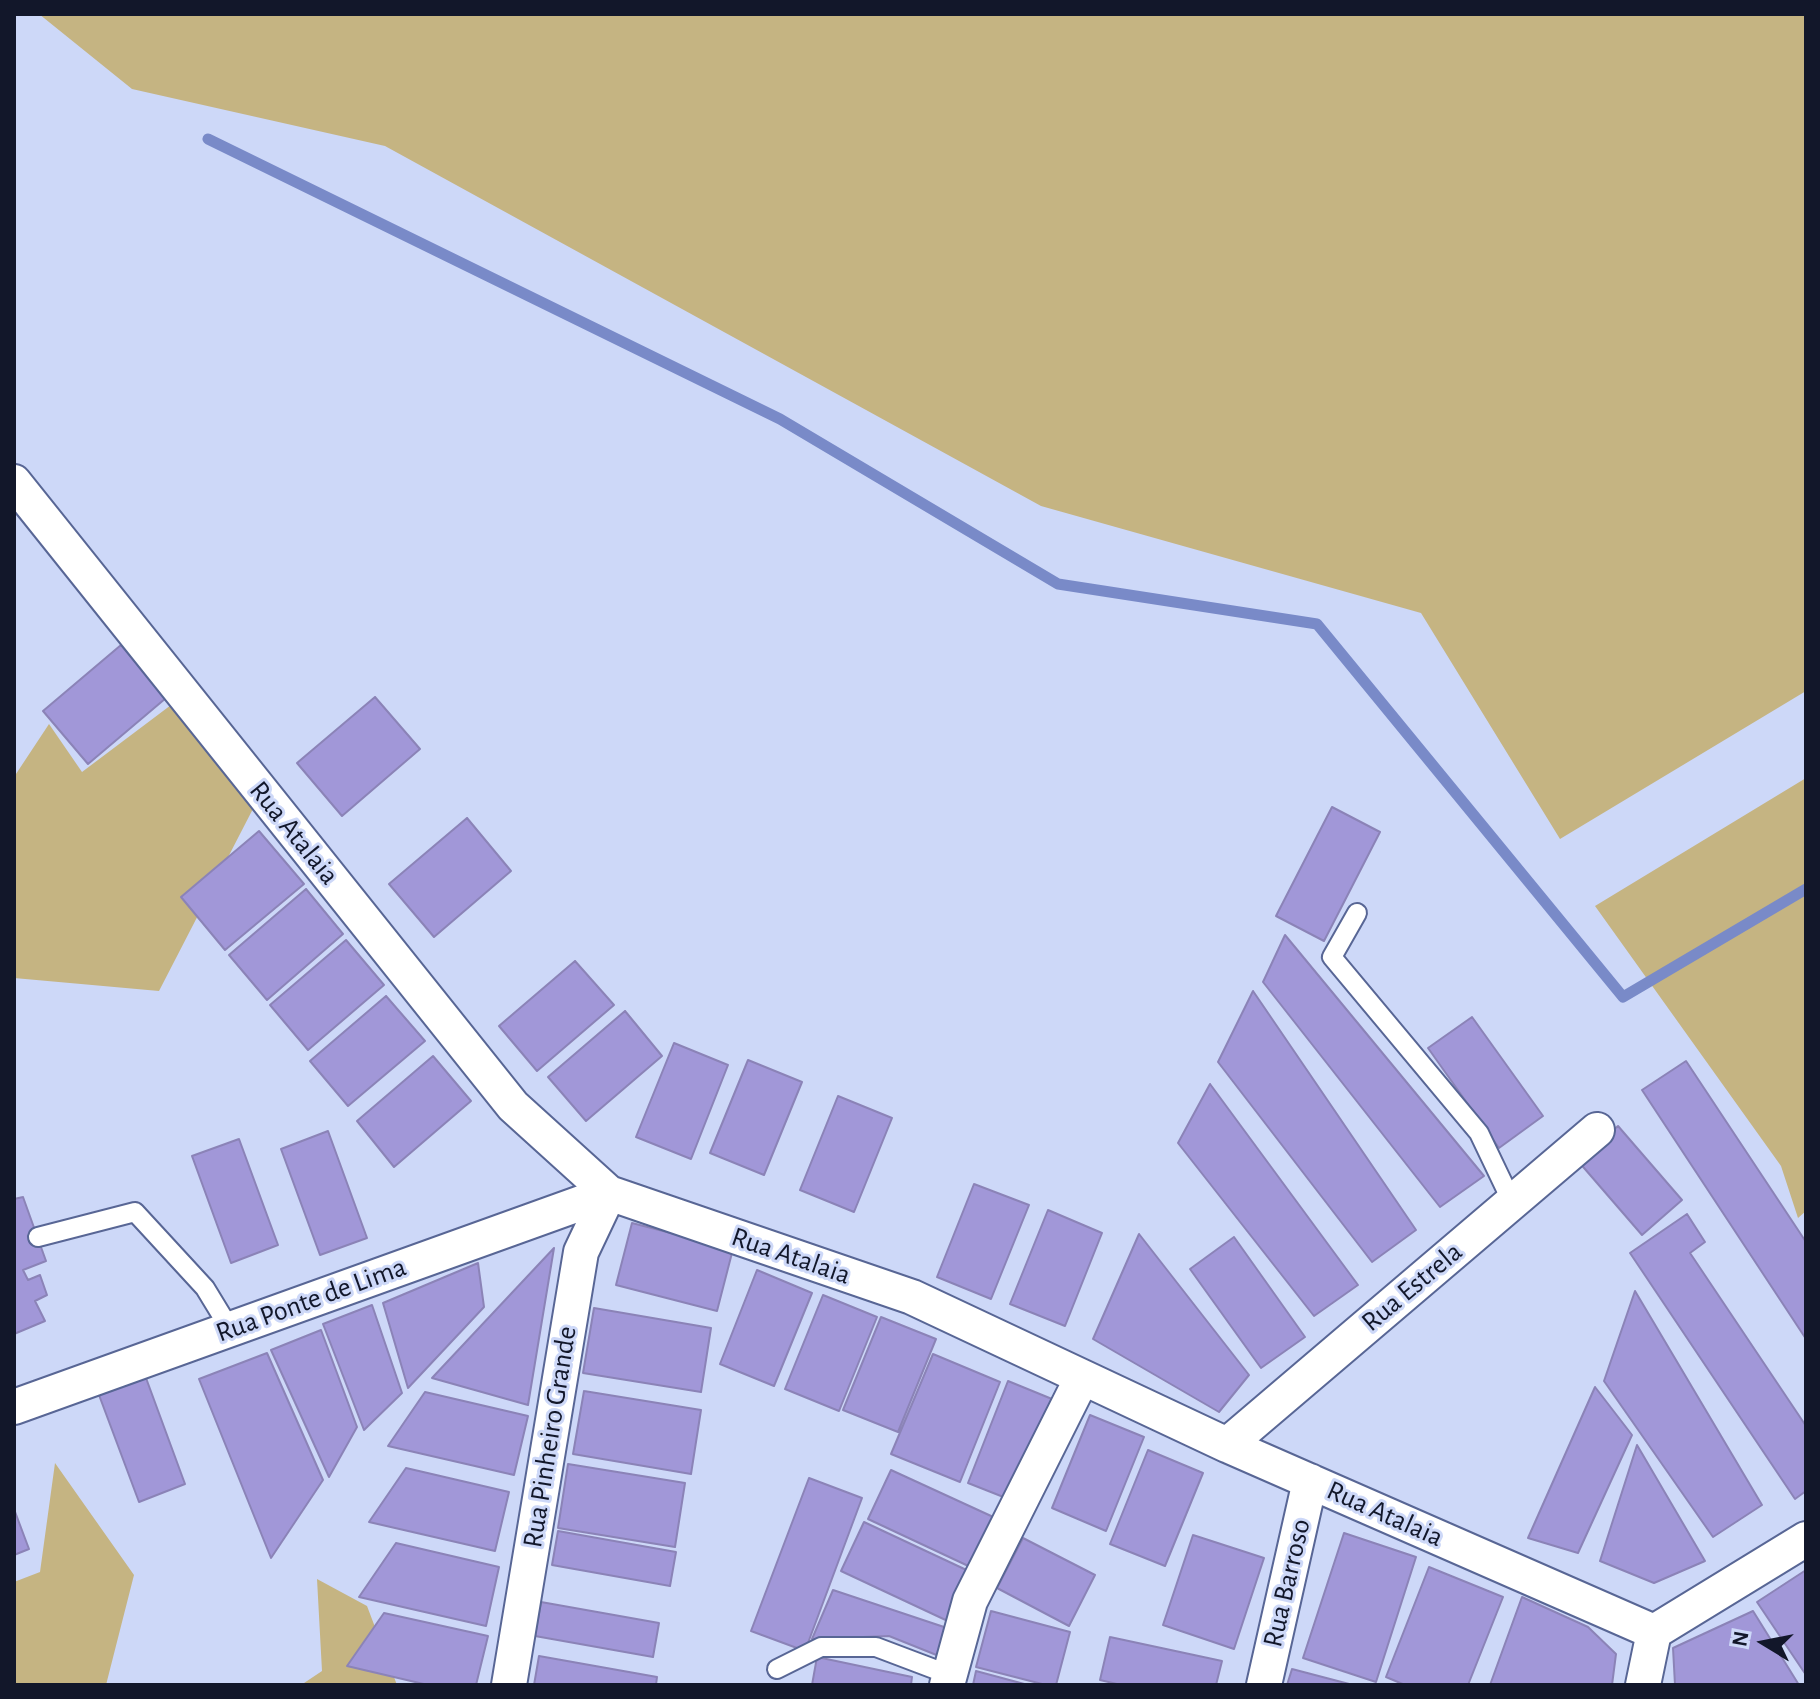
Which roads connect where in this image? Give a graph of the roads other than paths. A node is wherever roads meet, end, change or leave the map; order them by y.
1 (14, 482) edge
2 (1357, 913) dead end
3 (1597, 1130) dead end
4 (609, 1193) junction
5 (1512, 1202) junction
6 (38, 1237) dead end
7 (230, 1329) junction
8 (1082, 1378) junction
9 (14, 1407) edge
10 (1227, 1445) junction
11 (1310, 1481) junction
12 (1806, 1539) edge
13 (1654, 1632) junction
14 (777, 1669) dead end
15 (948, 1680) edge
16 (509, 1685) edge
17 (1264, 1685) edge
18 (1643, 1685) edge

1 - 4 street, Rua Atalaia
2 - 5 lane
3 - 5 street, Rua Estrela
4 - 7 street, Rua Ponte de Lima
4 - 8 street, Rua Atalaia
4 - 16 street, Rua Pinheiro Grande
5 - 10 street, Rua Estrela
6 - 7 lane
7 - 9 street, Rua Ponte de Lima
8 - 10 street, Rua Atalaia
8 - 15 street
10 - 11 street, Rua Atalaia
11 - 13 street, Rua Atalaia
11 - 17 street, Rua Barroso
12 - 13 street
13 - 18 street
14 - 15 lane

